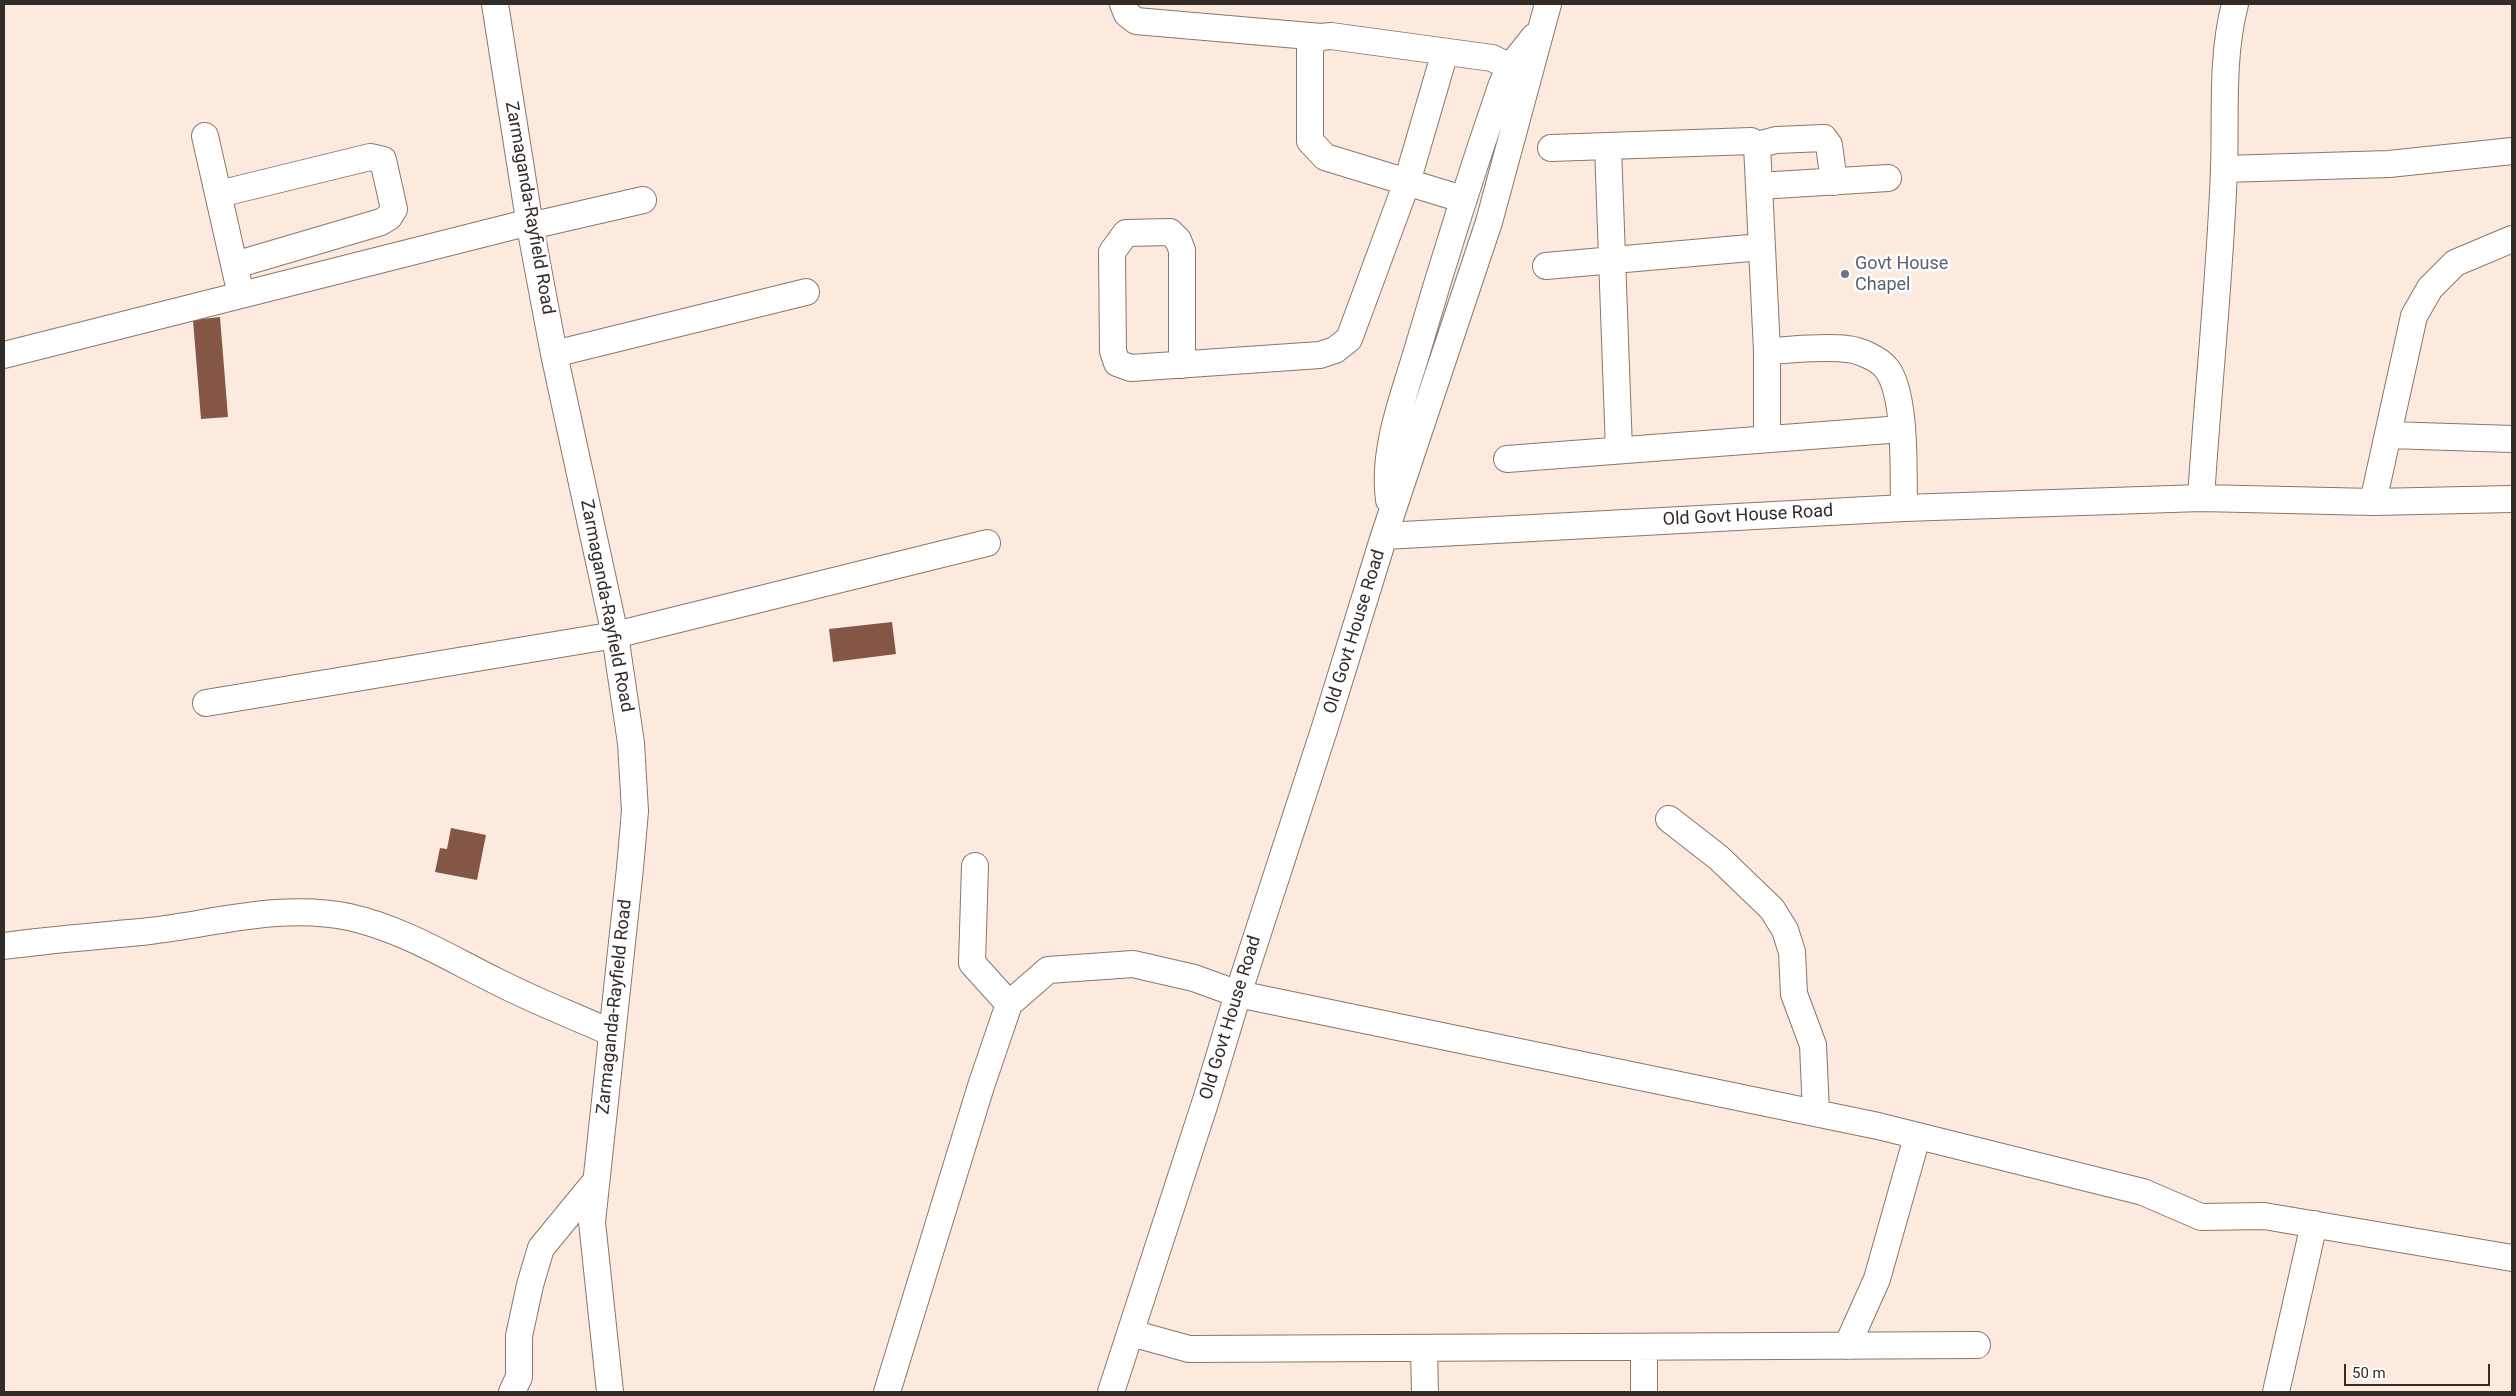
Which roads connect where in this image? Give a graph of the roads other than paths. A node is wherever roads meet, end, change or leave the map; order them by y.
1 (495, 4) edge
2 (1123, 4) edge
3 (2235, 4) edge
4 (1193, 15) edge
5 (1545, 16) edge
6 (1321, 37) junction
7 (1445, 52) junction
8 (1510, 67) junction
9 (205, 136) dead end
10 (1757, 144) junction
11 (1608, 147) junction
12 (1552, 148) dead end
13 (2512, 151) edge
14 (2224, 169) junction
15 (1888, 178) dead end
16 (1407, 182) junction
17 (1834, 182) junction
18 (1759, 186) junction
19 (219, 194) junction
20 (1462, 199) junction
21 (643, 200) dead end
22 (530, 224) junction
23 (2512, 238) edge
24 (1448, 246) junction
25 (1761, 248) junction
26 (1478, 256) junction
27 (1613, 260) junction
28 (235, 265) junction
29 (1546, 266) dead end
30 (806, 292) dead end
31 (242, 296) junction
32 (1767, 351) junction
33 (554, 354) junction
34 (4, 355) edge
35 (1182, 365) junction
36 (1902, 429) junction
37 (2389, 436) junction
38 (1767, 438) junction
39 (2512, 439) edge
40 (1619, 450) junction
41 (1507, 460) dead end
42 (2201, 498) junction
43 (2512, 499) edge
44 (2373, 502) junction
45 (1904, 508) junction
46 (1388, 527) junction
47 (987, 543) dead end
48 (616, 635) junction
49 (206, 703) dead end
50 (1670, 819) dead end
51 (975, 866) dead end
52 (4, 946) edge
53 (1238, 994) junction
54 (1009, 1004) junction
55 (612, 1032) junction
56 (1816, 1112) junction
57 (1917, 1137) junction
58 (596, 1181) junction
59 (2314, 1224) junction
60 (2512, 1258) edge
61 (1130, 1333) junction
62 (1846, 1346) junction
63 (1977, 1346) dead end
64 (1644, 1347) junction
65 (1424, 1348) junction
66 (512, 1392) edge
67 (610, 1392) edge
68 (887, 1392) edge
69 (1112, 1392) edge
70 (1425, 1392) edge
71 (1644, 1392) edge
72 (2276, 1392) edge

1 - 22 street, Zarmaganda-Rayfield Road
2 - 4 street
3 - 14 street
4 - 6 street
5 - 8 street
5 - 26 street
6 - 7 street
6 - 16 street
7 - 8 street
7 - 16 street
8 - 20 street
9 - 19 street
10 - 11 street
10 - 17 street
10 - 18 street
11 - 12 street
11 - 27 street
13 - 14 street
14 - 42 street
15 - 17 street
16 - 20 street
16 - 35 street
17 - 18 street
18 - 25 street
19 - 28 street
19 - 28 street
20 - 24 street
21 - 22 street
22 - 31 street
22 - 33 street, Zarmaganda-Rayfield Road
23 - 37 street
24 - 26 street
24 - 46 street
25 - 27 street
25 - 32 street
26 - 46 street
27 - 29 street
27 - 40 street
28 - 31 street
30 - 33 street
31 - 34 street
32 - 36 street
32 - 38 street
33 - 48 street, Zarmaganda-Rayfield Road
35 - 35 street
36 - 38 street
36 - 45 street
37 - 39 street
37 - 44 street
38 - 40 street
40 - 41 street
42 - 44 street, Old Govt House Road
42 - 45 street, Old Govt House Road
43 - 44 street, Old Govt House Road
45 - 46 street, Old Govt House Road
46 - 53 street, Old Govt House Road
47 - 48 street
48 - 49 street
48 - 55 street, Zarmaganda-Rayfield Road
50 - 56 street
51 - 54 street
52 - 55 street
53 - 54 street
53 - 56 street
53 - 61 street, Old Govt House Road
54 - 68 street
55 - 58 street, Zarmaganda-Rayfield Road
56 - 57 street
57 - 59 street
57 - 62 street
58 - 66 street
58 - 67 street, Zarmaganda-Rayfield Road
59 - 60 street
59 - 72 street
61 - 65 street
61 - 69 street, Old Govt House Road
62 - 63 street
62 - 64 street
64 - 65 street
64 - 71 street
65 - 70 street

